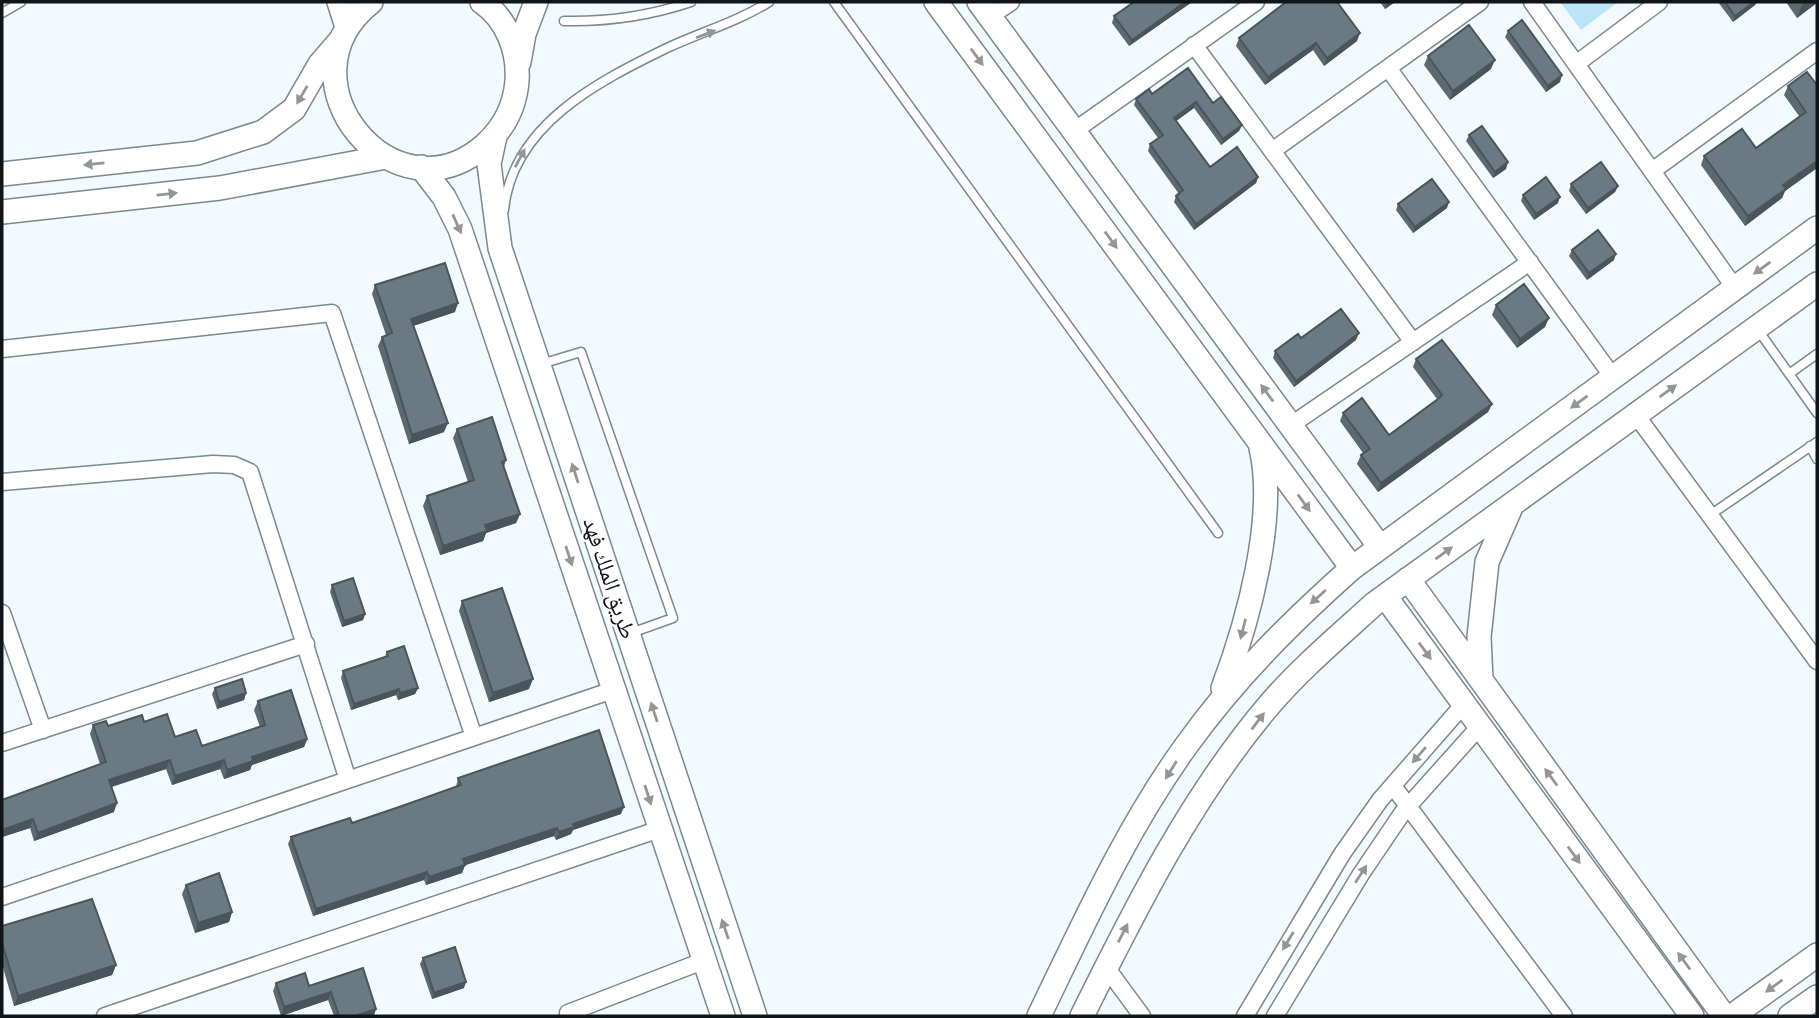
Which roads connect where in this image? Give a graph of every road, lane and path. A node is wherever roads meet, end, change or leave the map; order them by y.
1 (21, 2) edge
2 (339, 2) edge
3 (371, 2) edge
4 (482, 2) edge
5 (536, 2) edge
6 (691, 2) edge
7 (769, 2) edge
8 (834, 2) edge
9 (936, 2) edge
10 (1010, 2) edge
11 (1256, 2) edge
12 (1480, 2) edge
13 (1532, 2) edge
14 (1658, 2) edge
15 (985, 9) edge
16 (2, 13) edge
17 (565, 21) dead end
18 (344, 34) junction
19 (1194, 46) junction
20 (1817, 51) edge
21 (1576, 64) junction
22 (1388, 68) junction
23 (518, 69) junction
24 (1074, 131) junction
25 (495, 136) junction
26 (1272, 151) junction
27 (386, 158) junction
28 (421, 167) junction
29 (1652, 171) junction
30 (2, 174) edge
31 (2, 212) edge
32 (1817, 228) edge
33 (503, 255) junction
34 (1530, 262) junction
35 (475, 274) junction
36 (1817, 284) edge
37 (1735, 288) junction
38 (1756, 328) junction
39 (1413, 342) junction
40 (2, 349) edge
41 (1817, 354) edge
42 (539, 365) junction
43 (1789, 374) junction
44 (1613, 377) junction
45 (1817, 413) edge
46 (1636, 415) junction
47 (1291, 425) junction
48 (1259, 442) junction
49 (1814, 444) edge
50 (1817, 459) edge
51 (2, 482) edge
52 (1513, 503) junction
53 (1710, 515) junction
54 (1218, 533) dead end
55 (1380, 547) junction
56 (1352, 568) junction
57 (1408, 579) junction
58 (1385, 596) junction
59 (2, 613) edge
60 (628, 634) junction
61 (306, 644) junction
62 (1817, 661) edge
63 (1481, 680) junction
64 (613, 690) junction
65 (1464, 704) junction
66 (1216, 707) junction
67 (1480, 726) junction
68 (43, 730) junction
69 (474, 737) junction
70 (2, 743) edge
71 (348, 780) junction
72 (1393, 786) junction
73 (1408, 806) junction
74 (660, 829) junction
75 (2, 898) edge
76 (1817, 955) edge
77 (703, 961) junction
78 (736, 961) junction
79 (1106, 967) junction
80 (1817, 997) edge
81 (139, 1011) edge
82 (565, 1015) edge
83 (105, 1016) edge
84 (723, 1016) edge
85 (755, 1016) edge
86 (766, 1016) edge
87 (1039, 1016) edge
88 (1082, 1016) edge
89 (1142, 1016) edge
90 (1245, 1016) edge
91 (1275, 1016) edge
92 (1564, 1016) edge
93 (1692, 1016) edge
94 (1724, 1016) edge
95 (1732, 1016) edge
96 (1790, 1016) edge

1 - 16 lane
2 - 18 street
3 - 18 street
4 - 23 street
5 - 23 street
6 - 17 lane
33 -> 7 lane
8 - 54 lane
9 -> 48 street
10 - 15 street
11 - 19 street
12 - 22 street
13 - 21 street
14 - 21 street
15 - 24 street
18 - 27 street
18 -> 30 street
19 - 24 street
19 - 26 street
20 - 29 street
21 - 29 street
22 - 26 street
22 - 34 street
23 - 25 street
47 -> 24 street
25 - 28 street
25 - 33 street, طريق الملك فهد
26 - 39 street
27 - 28 street
31 -> 27 street
28 -> 35 street, طريق الملك فهد
29 - 37 street
32 -> 37 street
33 - 35 street
33 - 42 street, طريق الملك فهد
34 - 39 street
34 - 44 street
35 -> 64 street, طريق الملك فهد
36 - 38 street
37 - 44 street
38 - 43 lane
46 -> 38 street
39 - 47 street
40 - 69 street
41 - 43 lane
60 -> 42 street, طريق الملك فهد
42 - 60 lane
43 - 45 lane
44 -> 55 street
46 - 52 street
46 - 53 street
47 - 55 street
48 -> 56 street
48 -> 66 street
49 - 50 lane
49 - 53 lane
51 - 61 street
57 -> 52 street
52 - 63 street
53 - 62 street
55 - 56 street
56 -> 66 street
57 - 58 street
57 - 63 street
58 -> 65 street
79 -> 58 street
59 - 68 street
78 -> 60 street, طريق الملك فهد
61 - 68 street
61 - 71 street
94 -> 63 street
64 - 69 street
64 -> 74 street, طريق الملك فهد
65 - 67 street
65 -> 72 street
66 -> 87 street
67 - 73 street
67 -> 93 street
68 - 70 street
69 - 71 street
71 - 75 street
72 - 73 street
72 -> 90 street
91 -> 73 street
73 - 92 street
74 - 77 street, طريق الملك فهد
74 - 81 street
76 -> 95 street
77 - 82 street
77 - 84 street, طريق الملك فهد
78 - 85 street, طريق الملك فهد
78 - 86 street
79 - 88 street
79 - 89 street
80 - 96 street
81 - 83 street

